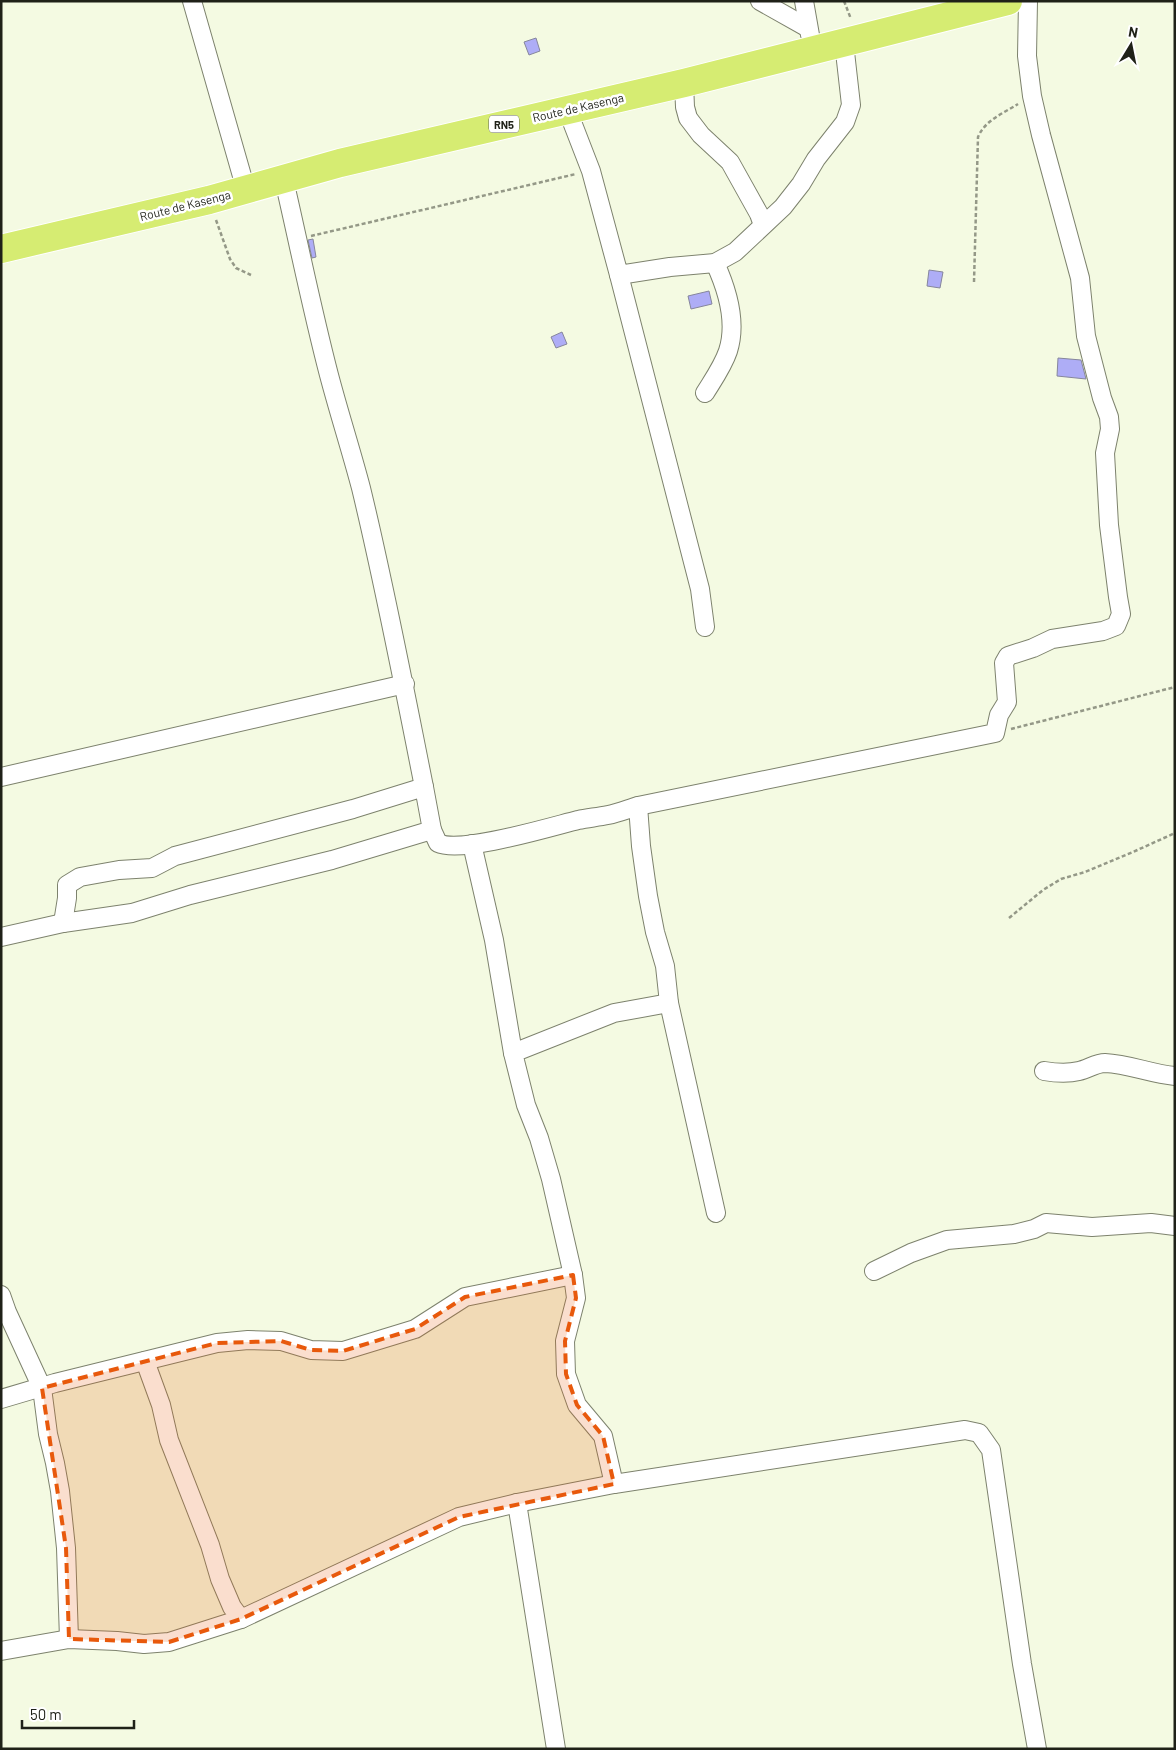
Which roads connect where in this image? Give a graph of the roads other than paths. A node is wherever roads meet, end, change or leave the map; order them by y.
1 (192, 1) edge
2 (760, 1) edge
3 (804, 1) edge
4 (1008, 1) edge
5 (1028, 1) edge
6 (811, 39) junction
7 (844, 43) junction
8 (684, 83) junction
9 (567, 109) junction
10 (284, 180) junction
11 (246, 190) junction
12 (763, 225) junction
13 (1, 249) edge
14 (716, 263) junction
15 (619, 275) junction
16 (705, 393) dead end
17 (706, 627) dead end
18 (405, 684) junction
19 (1, 777) edge
20 (424, 787) junction
21 (638, 806) junction
22 (432, 830) junction
23 (472, 844) junction
24 (63, 924) junction
25 (1, 937) edge
26 (669, 1003) junction
27 (513, 1053) junction
28 (1044, 1071) dead end
29 (1175, 1076) edge
30 (716, 1213) dead end
31 (1175, 1226) edge
32 (874, 1271) dead end
33 (573, 1275) junction
34 (1, 1295) edge
35 (144, 1361) junction
36 (42, 1388) junction
37 (1, 1399) edge
38 (614, 1484) junction
39 (517, 1502) junction
40 (241, 1619) junction
41 (69, 1639) junction
42 (1, 1651) edge
43 (556, 1749) edge
44 (1037, 1749) edge

1 - 11 street
2 - 6 street
3 - 6 street
4 - 7 highway, Route de Kasenga / RN5
5 - 21 street
6 - 7 highway, Route de Kasenga / RN5
6 - 8 highway, Route de Kasenga / RN5
7 - 12 street
8 - 9 highway, Route de Kasenga / RN5
8 - 12 street
9 - 10 highway, Route de Kasenga / RN5
9 - 15 street
10 - 11 highway, Route de Kasenga / RN5
10 - 18 street
11 - 13 highway, Route de Kasenga / RN5
12 - 14 street
14 - 15 street
14 - 16 street
15 - 17 street
18 - 19 street
18 - 20 street
20 - 22 street
20 - 24 street
21 - 23 street
21 - 26 street
22 - 23 street
22 - 24 street
23 - 27 street
24 - 25 street
26 - 27 street
26 - 30 street
27 - 33 street
28 - 29 street
31 - 32 street
33 - 35 street
33 - 38 street
34 - 36 street
35 - 36 street
35 - 40 street
36 - 37 street
36 - 41 street
38 - 39 street
38 - 44 street
39 - 40 street
39 - 43 street
40 - 41 street
41 - 42 street

